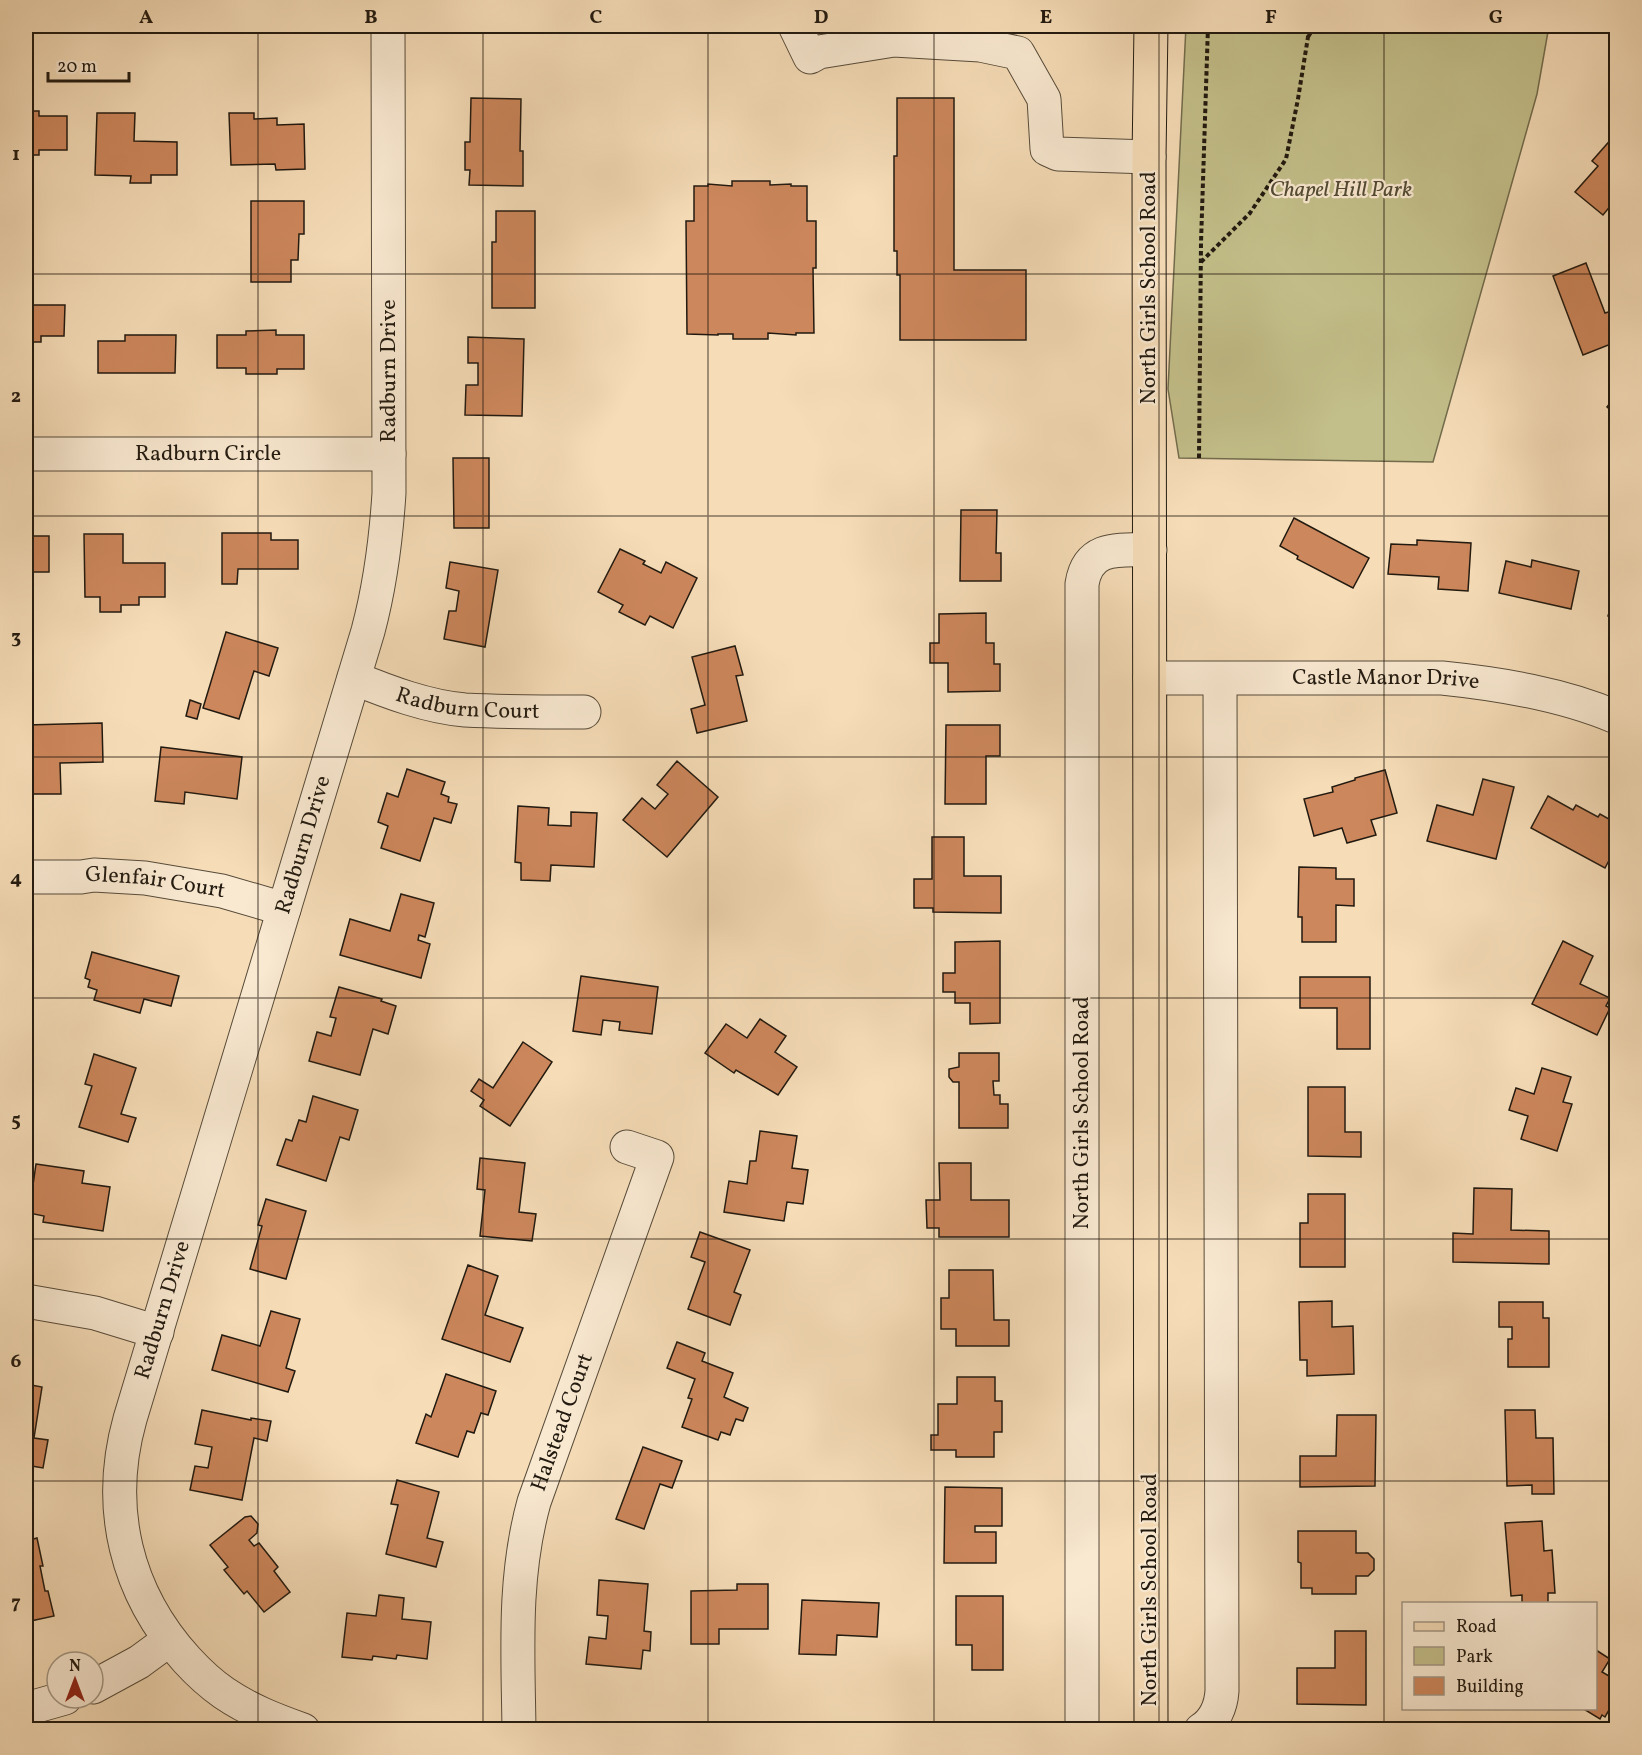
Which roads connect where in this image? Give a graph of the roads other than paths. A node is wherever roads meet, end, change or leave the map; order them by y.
1 (388, 26) edge
2 (795, 26) edge
3 (1151, 26) edge
4 (1149, 157) junction
5 (26, 454) edge
6 (389, 454) junction
7 (1150, 550) junction
8 (354, 678) junction
9 (1150, 678) junction
10 (1220, 679) junction
11 (584, 712) dead end
12 (1617, 717) edge
13 (26, 877) edge
14 (284, 909) junction
15 (627, 1146) dead end
16 (26, 1301) edge
17 (157, 1332) junction
18 (169, 1640) junction
19 (105, 1680) edge
20 (45, 1704) edge
21 (26, 1709) edge
22 (303, 1730) edge
23 (519, 1730) edge
24 (1082, 1730) edge
25 (1151, 1730) edge
26 (1201, 1730) edge

1 - 6 street, Radburn Drive
2 - 4 street
3 - 4 main road, North Girls School Road
4 - 7 main road, North Girls School Road
5 - 6 street, Radburn Circle
6 - 8 street, Radburn Drive
7 - 9 main road, North Girls School Road
7 - 24 street, North Girls School Road
8 - 11 street, Radburn Court
8 - 14 street, Radburn Drive
9 - 10 street, Castle Manor Drive
9 - 25 main road, North Girls School Road
10 - 12 street, Castle Manor Drive
10 - 26 street
13 - 14 street, Glenfair Court
14 - 17 street, Radburn Drive
15 - 23 street, Halstead Court
16 - 17 street
17 - 18 street, Radburn Drive
18 - 19 street
18 - 22 street, Radburn Drive
20 - 21 street

